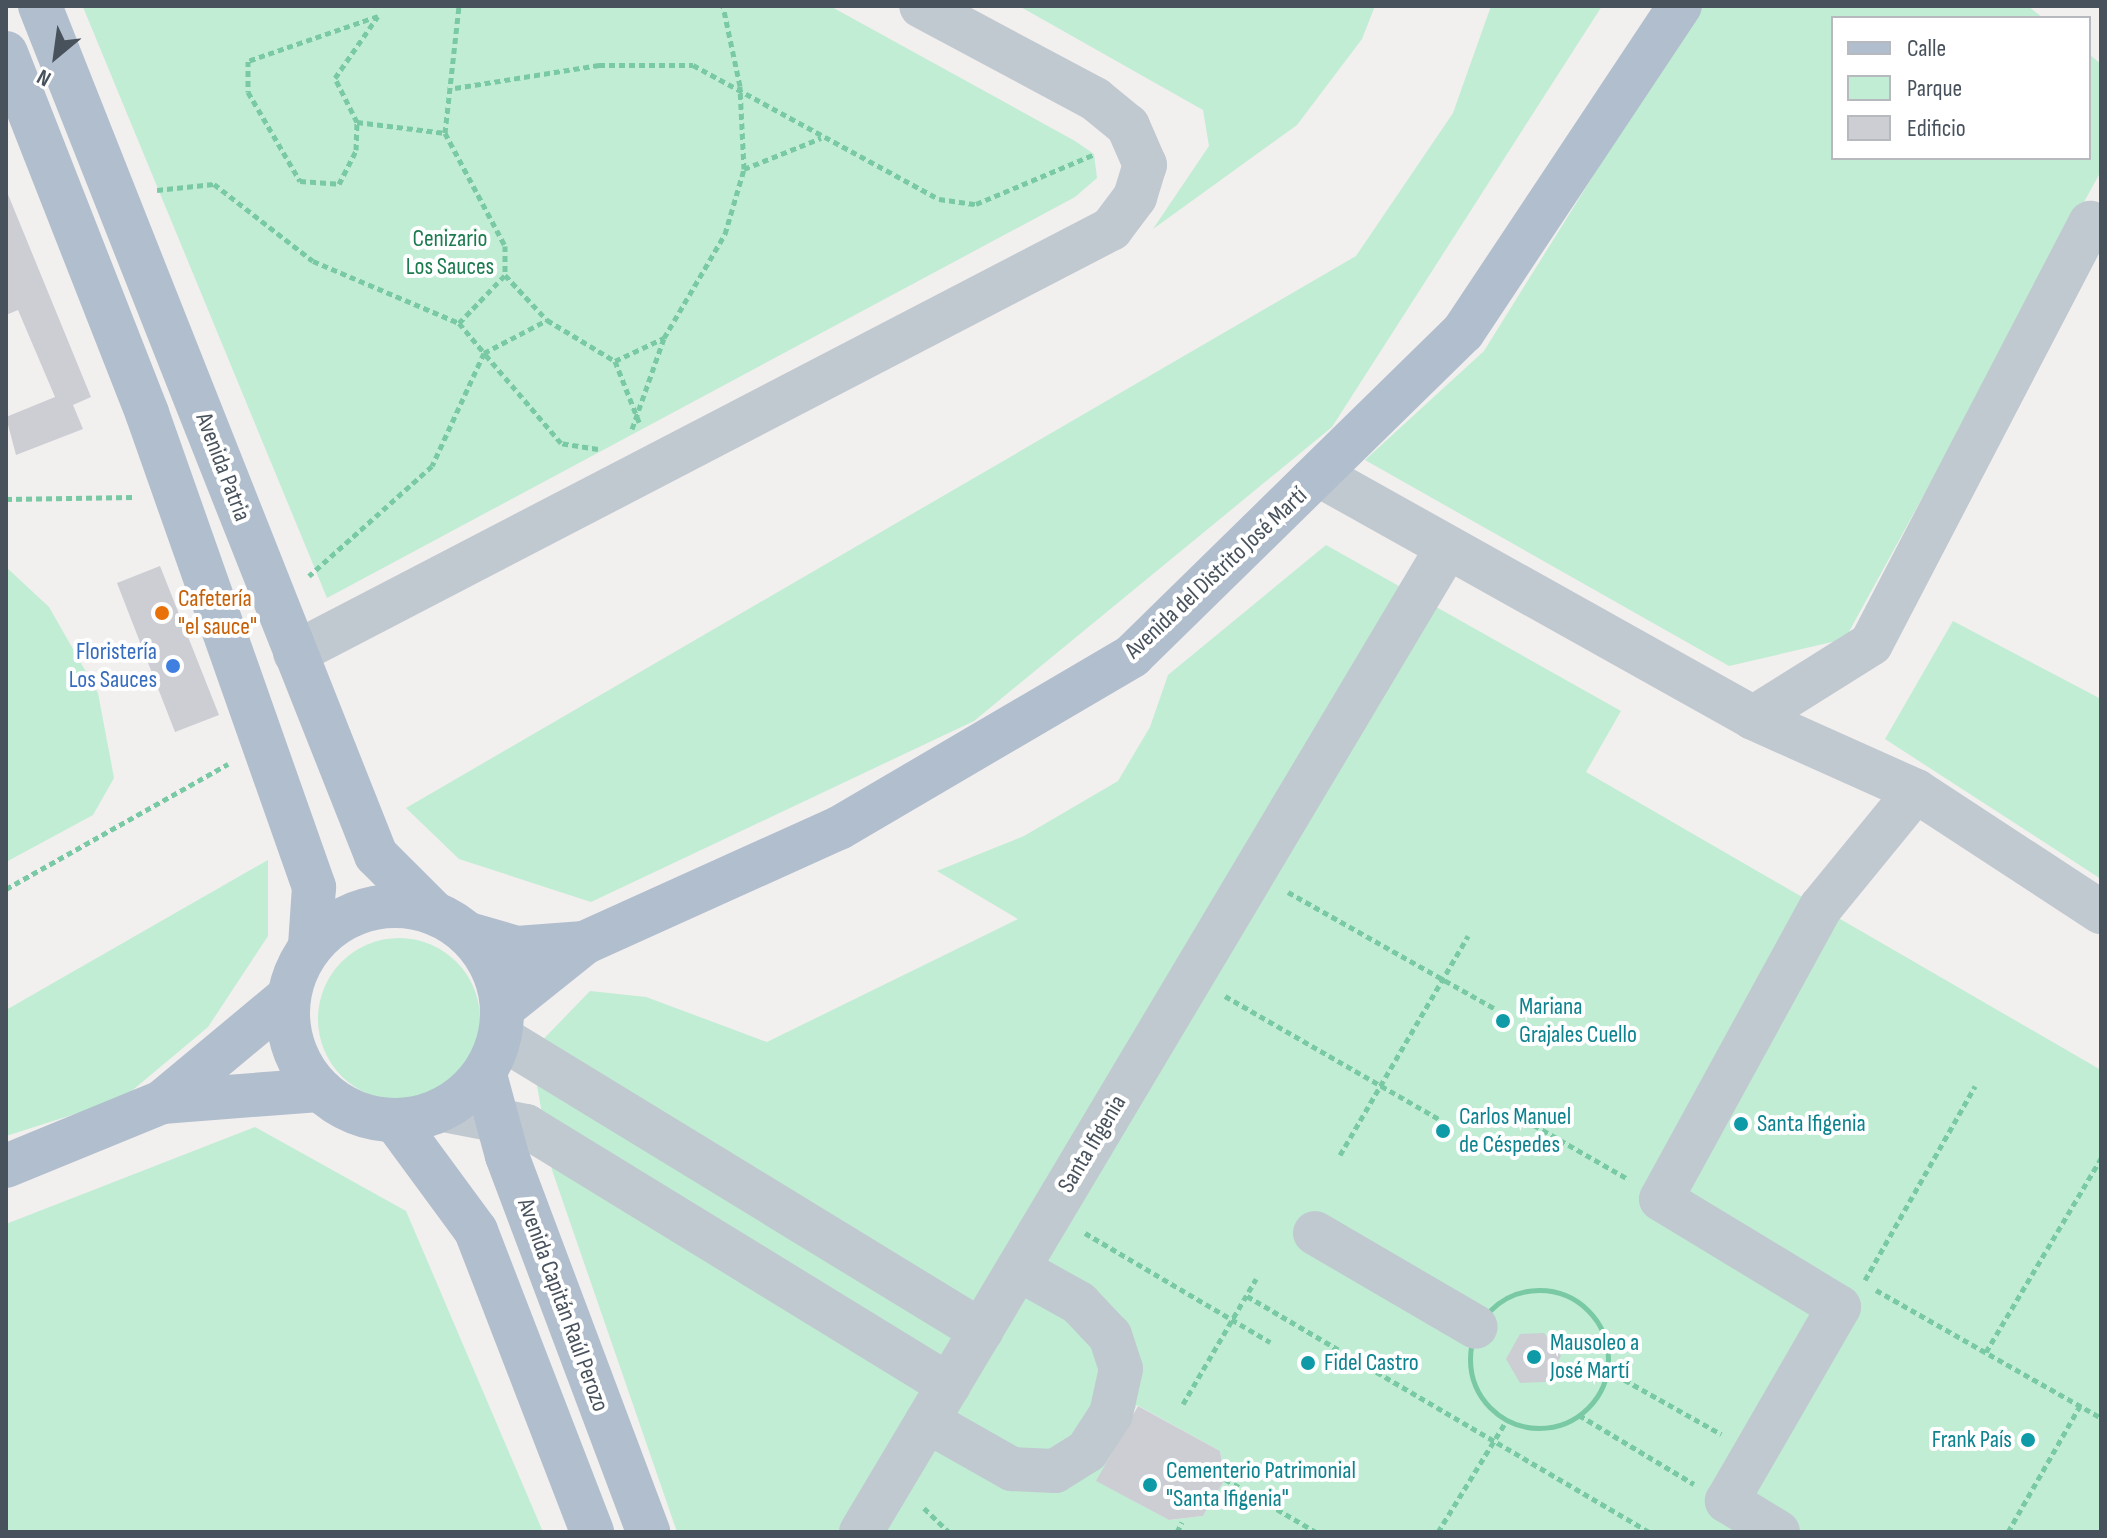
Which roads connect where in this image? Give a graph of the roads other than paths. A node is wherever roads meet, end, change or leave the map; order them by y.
1 (40, 6) edge
2 (921, 6) edge
3 (1680, 6) edge
4 (6, 53) edge
5 (2090, 223) dead end
6 (1319, 475) junction
7 (1447, 548) junction
8 (295, 653) junction
9 (1753, 718) junction
10 (1916, 791) junction
11 (432, 911) junction
12 (2101, 912) edge
13 (469, 934) junction
14 (584, 943) junction
15 (310, 945) junction
16 (287, 998) junction
17 (496, 1040) junction
18 (319, 1090) junction
19 (162, 1102) junction
20 (443, 1110) junction
21 (494, 1117) junction
22 (396, 1122) junction
23 (6, 1166) edge
24 (1315, 1233) dead end
25 (1018, 1269) junction
26 (1476, 1327) road end
27 (981, 1331) junction
28 (938, 1403) junction
29 (592, 1532) edge
30 (648, 1532) edge
31 (861, 1532) edge
32 (1778, 1532) edge

1 - 8 main road, Avenida Patria
2 - 8 street
3 - 6 main road, Avenida del Distrito José Martí
4 - 15 main road
5 - 9 street
6 - 7 street
6 - 14 main road, Avenida del Distrito José Martí
7 - 9 street
7 - 25 street, Santa Ifigenia
8 - 11 main road, Avenida Patria
9 - 10 street
10 - 12 street
10 - 32 street
11 - 13 main road
11 - 15 main road
13 - 14 main road, Avenida del Distrito José Martí
13 - 17 main road
14 - 17 main road, Avenida del Distrito José Martí
15 - 16 main road
16 - 18 main road
16 - 19 main road
17 - 20 main road
17 - 21 main road, Avenida Capitán Raúl Perozo
17 - 27 street
18 - 19 main road
18 - 22 main road
19 - 23 main road
20 - 21 street
20 - 22 main road
21 - 28 street
21 - 30 main road, Avenida Capitán Raúl Perozo
22 - 29 main road
24 - 26 street
25 - 27 street, Santa Ifigenia
25 - 28 street
27 - 28 street, Santa Ifigenia
28 - 31 street, Santa Ifigenia

